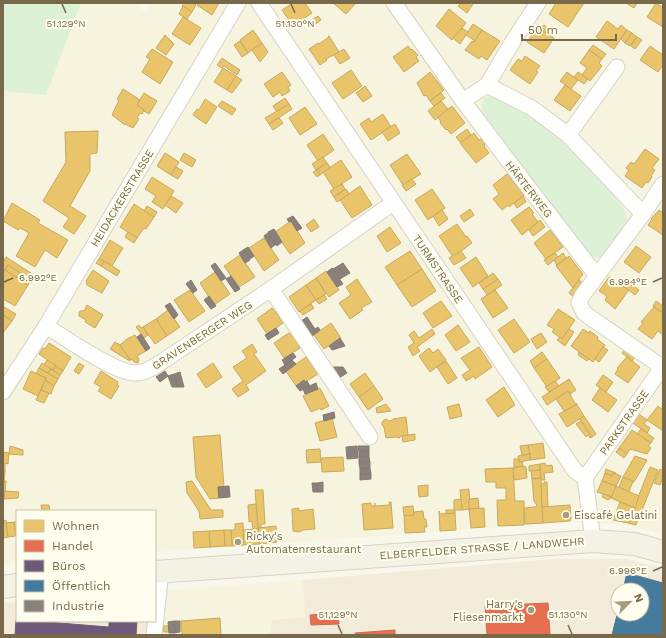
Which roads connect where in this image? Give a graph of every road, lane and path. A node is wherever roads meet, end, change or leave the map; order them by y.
1 (238, 3) edge
2 (259, 3) edge
3 (394, 3) edge
4 (538, 3) edge
5 (617, 67) dead end
6 (487, 85) junction
7 (463, 101) junction
8 (568, 135) junction
9 (663, 184) edge
10 (393, 203) junction
11 (643, 214) junction
12 (597, 276) junction
13 (271, 289) junction
14 (46, 326) junction
15 (663, 367) edge
16 (3, 392) edge
17 (370, 437) dead end
18 (586, 478) junction
19 (593, 541) junction
20 (663, 552) edge
21 (158, 572) edge
22 (16, 585) edge
23 (3, 587) edge
24 (156, 604) edge
25 (155, 622) edge
26 (154, 635) edge

1 - 14 street, HEIDACKERSTRASSE
2 - 10 street, TURMSTRASSE
3 - 7 street, HÄRTERWEG
4 - 6 street
5 - 8 street
6 - 7 street
6 - 8 street
7 - 12 street, HÄRTERWEG
8 - 11 street
9 - 11 street
10 - 13 street, GRAVENBERGER WEG
10 - 18 street, TURMSTRASSE
11 - 12 street
12 - 15 street
13 - 14 street, GRAVENBERGER WEG
13 - 17 street
14 - 16 street, HEIDACKERSTRASSE
15 - 18 street, PARKSTRASSE
18 - 19 street
19 - 20 main road, ELBERFELDER STRASSE / LANDWEHR
19 - 21 main road, ELBERFELDER STRASSE / LANDWEHR
21 - 24 street
22 - 23 main road
25 - 26 street

